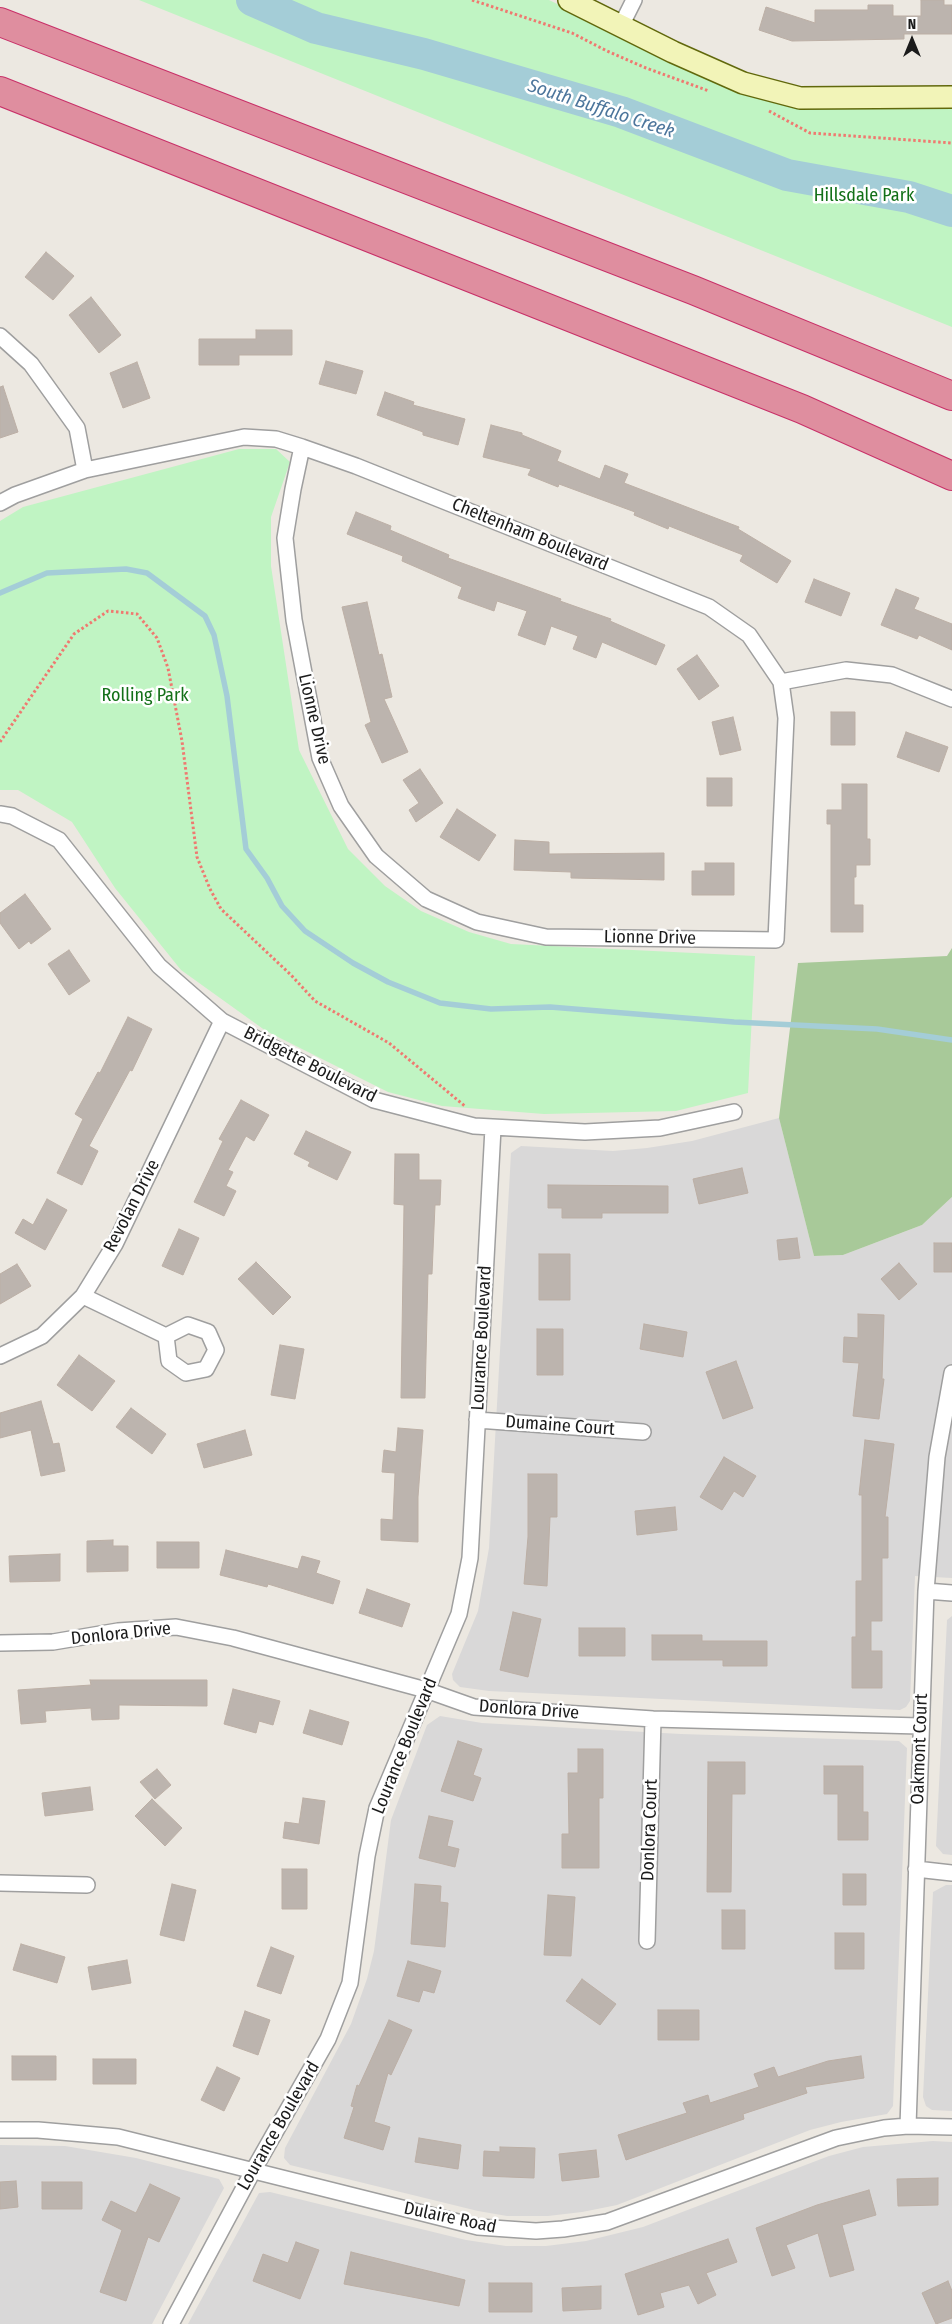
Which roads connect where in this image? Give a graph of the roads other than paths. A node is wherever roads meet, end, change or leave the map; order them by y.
1 (569, 0) edge
2 (634, 0) edge
3 (0, 22) edge
4 (621, 26) junction
5 (0, 91) edge
6 (952, 97) edge
7 (0, 336) edge
8 (949, 394) edge
9 (302, 447) junction
10 (85, 470) junction
11 (952, 476) edge
12 (0, 503) edge
13 (781, 682) junction
14 (952, 699) edge
15 (0, 814) edge
16 (776, 940) joint
17 (222, 1021) junction
18 (734, 1112) dead end
19 (493, 1128) junction
20 (82, 1296) junction
21 (166, 1336) dead end
22 (0, 1356) edge
23 (952, 1373) edge
24 (477, 1420) junction
25 (643, 1432) dead end
26 (926, 1591) junction
27 (952, 1593) edge
28 (0, 1643) edge
29 (426, 1690) junction
30 (653, 1718) junction
31 (920, 1726) junction
32 (916, 1870) junction
33 (952, 1873) edge
34 (0, 1883) edge
35 (87, 1885) dead end
36 (647, 1941) dead end
37 (908, 2126) junction
38 (952, 2127) edge
39 (0, 2130) edge
40 (252, 2170) junction
41 (171, 2324) edge

1 - 4 street
2 - 4 street
3 - 8 highway
4 - 6 street
5 - 11 highway
7 - 10 street
9 - 10 street, Cheltenham Boulevard
9 - 13 street, Cheltenham Boulevard
9 - 16 street, Lionne Drive
10 - 12 street, Cheltenham Boulevard
13 - 14 street
13 - 16 street, Cheltenham Boulevard
15 - 17 street, Bridgette Boulevard
17 - 19 street, Bridgette Boulevard
17 - 20 street, Revolan Drive
18 - 19 street, Bridgette Boulevard
19 - 24 street, Lourance Boulevard
20 - 21 street
20 - 22 street, Revolan Drive
23 - 26 street, Oakmont Court
24 - 25 street, Dumaine Court
24 - 29 street, Lourance Boulevard
26 - 27 street
26 - 31 street, Oakmont Court
28 - 29 street, Donlora Drive
29 - 30 street, Donlora Drive
29 - 40 street, Lourance Boulevard
30 - 31 street, Donlora Drive
30 - 36 street, Donlora Court
31 - 32 street, Oakmont Court
32 - 33 street
32 - 37 street, Oakmont Court
34 - 35 street
37 - 38 street, Dulaire Road
37 - 40 street, Dulaire Road
39 - 40 street, Dulaire Road
40 - 41 street, Lourance Boulevard

